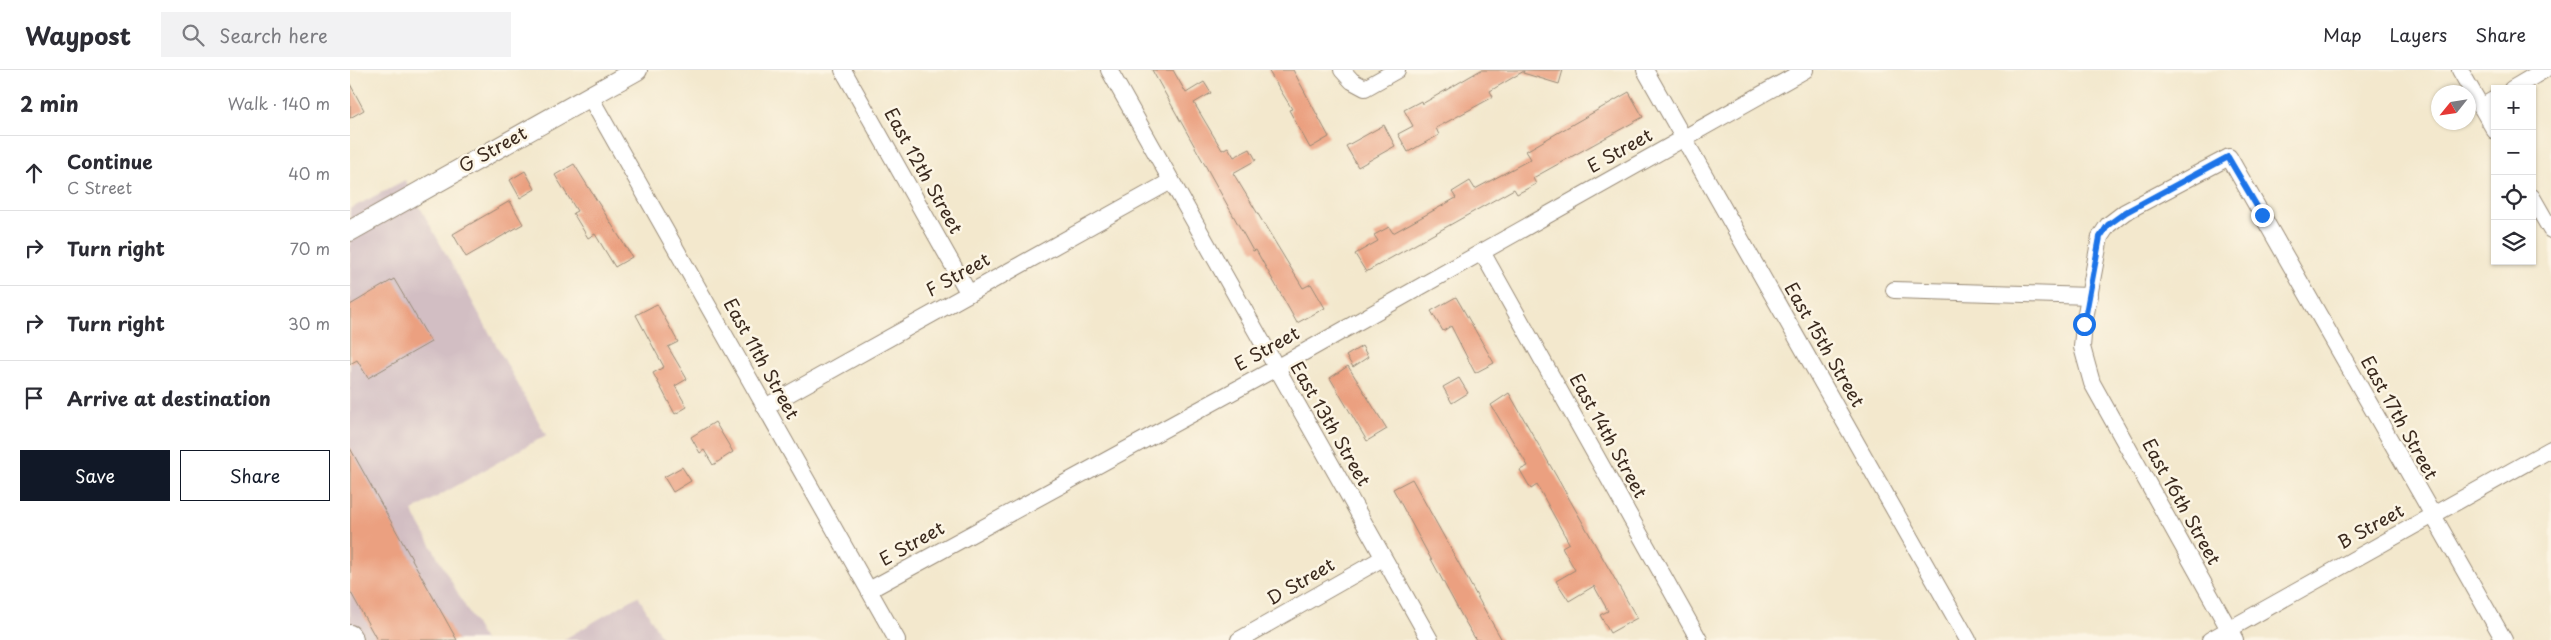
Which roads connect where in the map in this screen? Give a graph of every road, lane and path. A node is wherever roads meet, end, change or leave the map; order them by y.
1 (637, 70) edge
2 (842, 70) edge
3 (1109, 70) edge
4 (1342, 70) edge
5 (1397, 70) edge
6 (1645, 70) edge
7 (1805, 70) edge
8 (2460, 70) edge
9 (2544, 70) edge
10 (2519, 85) edge
11 (590, 97) junction
12 (2488, 103) edge
13 (2495, 130) edge
14 (1682, 139) junction
15 (1171, 181) junction
16 (2536, 204) edge
17 (2551, 230) edge
18 (350, 231) edge
19 (2100, 237) joint
20 (1482, 252) junction
21 (1894, 290) dead end
22 (968, 292) junction
23 (2090, 296) junction
24 (1276, 368) junction
25 (765, 407) junction
26 (2551, 449) edge
27 (2432, 516) junction
28 (1383, 558) junction
29 (869, 590) junction
30 (350, 635) edge
31 (2232, 635) edge
32 (353, 640) edge
33 (897, 640) edge
34 (1238, 640) edge
35 (1430, 640) edge
36 (1699, 640) edge
37 (1968, 640) edge
38 (2210, 640) edge
39 (2504, 640) edge

1 - 11 main road, G Street
2 - 22 street, East 12th Street
3 - 15 street, East 13th Street
4 - 5 street
6 - 14 street, East 15th Street
7 - 14 street
8 - 12 street
9 - 10 street
11 - 18 main road, G Street
11 - 25 street, East 11th Street
12 - 13 street
14 - 20 street, E Street
14 - 37 street, East 15th Street
15 - 22 street, F Street
15 - 24 street, East 13th Street
16 - 17 street
19 - 23 street, East 16th Street
19 - 27 street, East 17th Street
20 - 24 street, E Street
20 - 36 street, East 14th Street
21 - 23 street
22 - 25 street, F Street
23 - 31 street, East 16th Street
24 - 28 street, East 13th Street
24 - 29 street, E Street
25 - 29 street, East 11th Street
26 - 27 street, B Street
27 - 31 street, B Street
27 - 39 street, East 17th Street
28 - 34 street, D Street
28 - 35 street, East 13th Street
29 - 33 street, East 11th Street
30 - 32 main road
31 - 38 street, B Street

